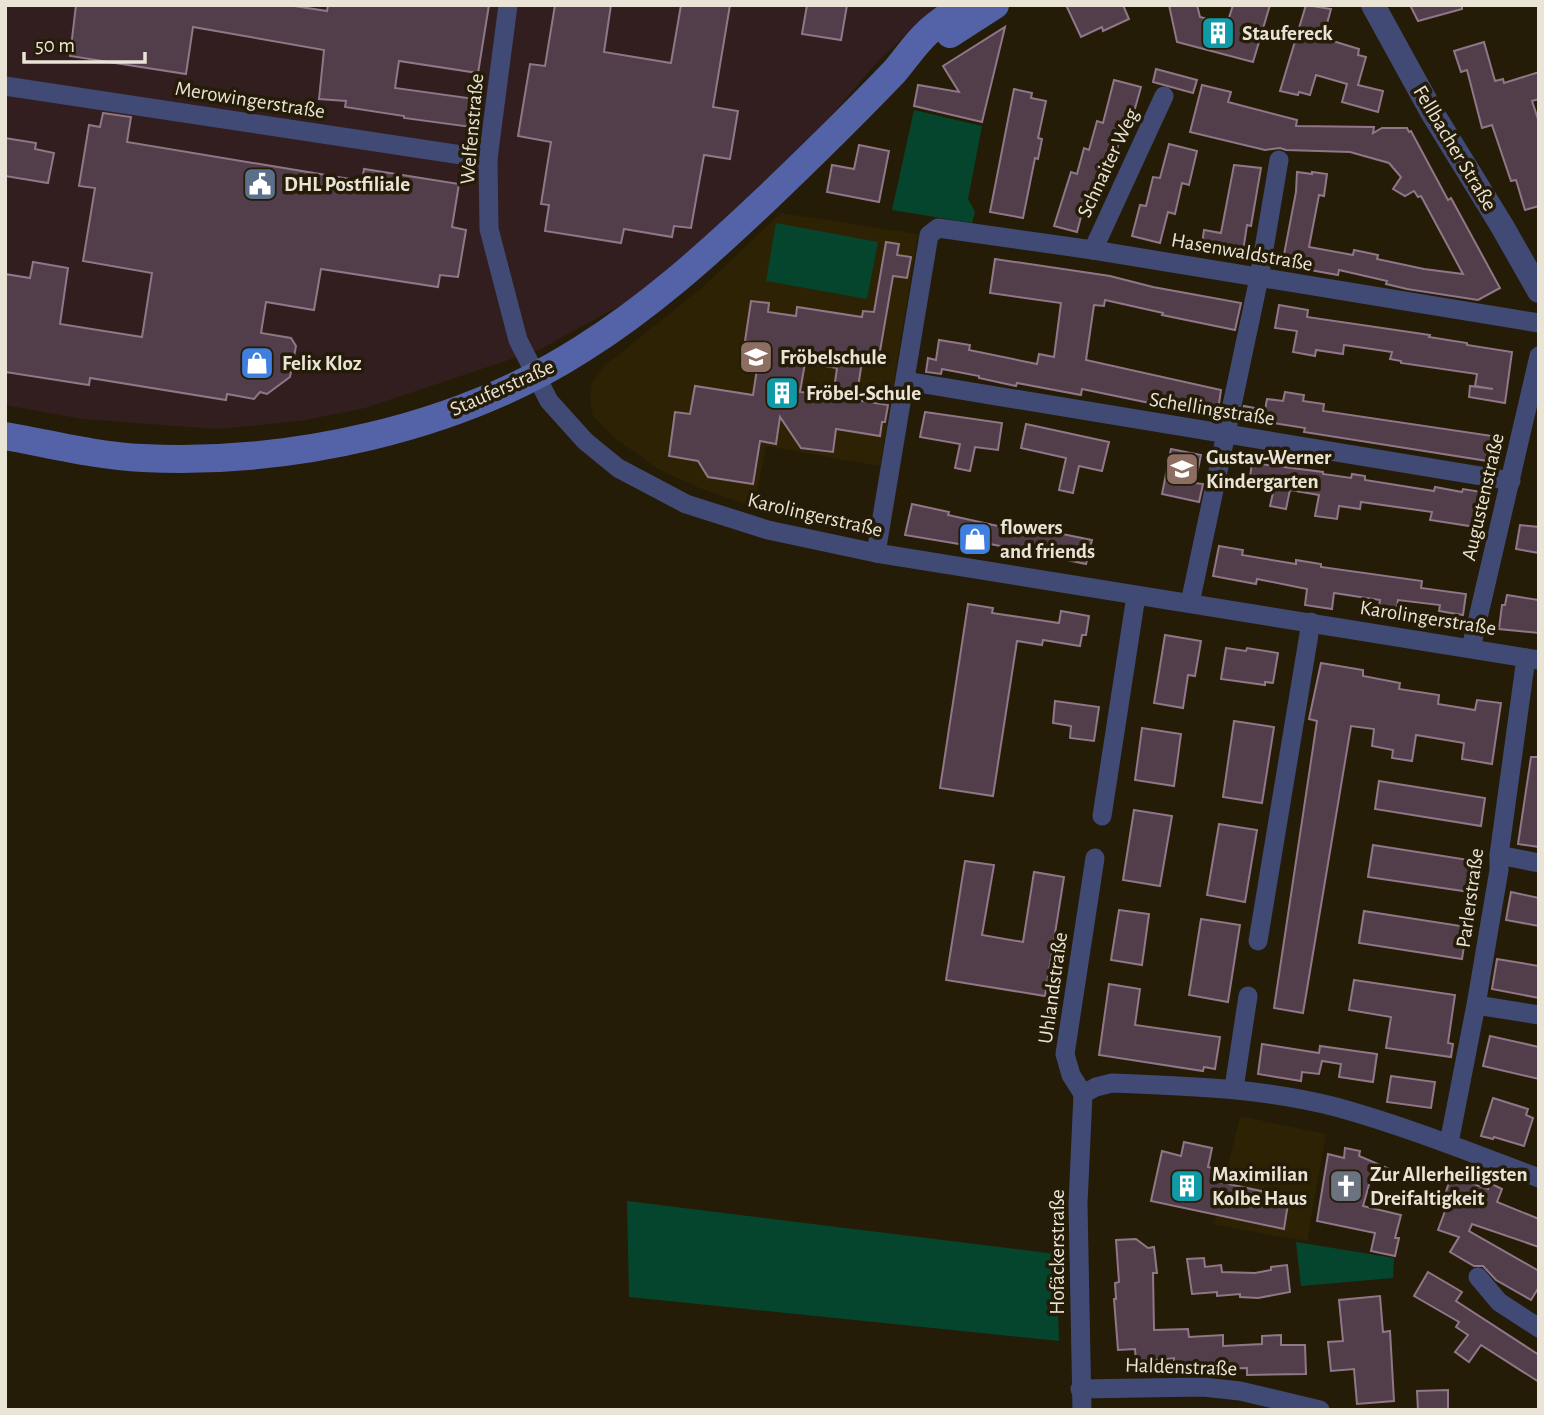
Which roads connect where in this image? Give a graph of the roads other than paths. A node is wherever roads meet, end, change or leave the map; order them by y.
1 (508, 5) edge
2 (963, 5) edge
3 (995, 5) edge
4 (1373, 5) edge
5 (895, 70) junction
6 (5, 86) edge
7 (1164, 96) dead end
8 (488, 159) junction
9 (1279, 160) dead end
10 (1093, 250) junction
11 (1259, 278) junction
12 (1539, 290) edge
13 (1539, 323) edge
14 (1539, 356) edge
15 (535, 375) junction
16 (906, 381) junction
17 (1226, 435) junction
18 (5, 436) edge
19 (1511, 481) junction
20 (876, 553) junction
21 (1136, 596) junction
22 (1190, 603) junction
23 (1311, 622) junction
24 (1471, 648) junction
25 (1532, 659) edge
26 (1102, 816) dead end
27 (1499, 855) junction
28 (1095, 858) dead end
29 (1539, 863) edge
30 (1258, 941) dead end
31 (1248, 996) dead end
32 (1476, 1005) junction
33 (1539, 1015) edge
34 (1234, 1088) junction
35 (1083, 1094) junction
36 (1449, 1143) junction
37 (1539, 1178) edge
38 (1478, 1277) dead end
39 (1539, 1328) edge
40 (1080, 1389) junction
41 (1082, 1410) edge
42 (1320, 1410) edge

1 - 8 street, Welfenstraße
2 - 5 main road, Stauferstraße
3 - 5 main road, Stauferstraße
4 - 12 street, Fellbacher Straße
5 - 15 main road, Stauferstraße
6 - 8 street, Merowingerstraße
7 - 10 street, Schnaiter Weg
8 - 15 street, Welfenstraße
9 - 11 street
10 - 11 street, Hasenwaldstraße
10 - 16 street, Hasenwaldstraße
11 - 13 street, Hasenwaldstraße
11 - 17 street
14 - 19 street, Augustenstraße
15 - 18 main road, Stauferstraße
15 - 20 street, Karolingerstraße
16 - 17 street, Schellingstraße
16 - 20 street
17 - 19 street, Schellingstraße
17 - 22 street
19 - 24 street, Augustenstraße
20 - 21 street, Karolingerstraße
21 - 22 street, Karolingerstraße
21 - 26 street
22 - 23 street, Karolingerstraße
23 - 24 street, Karolingerstraße
23 - 30 street
24 - 25 street, Karolingerstraße
25 - 27 street, Parlerstraße
27 - 29 street
27 - 32 street, Parlerstraße
28 - 35 street, Uhlandstraße
31 - 34 street
32 - 33 street
32 - 36 street, Parlerstraße
34 - 35 street
34 - 36 street
35 - 40 street, Hofäckerstraße
36 - 37 street
38 - 39 street
40 - 41 street, Hofäckerstraße
40 - 42 street, Haldenstraße

